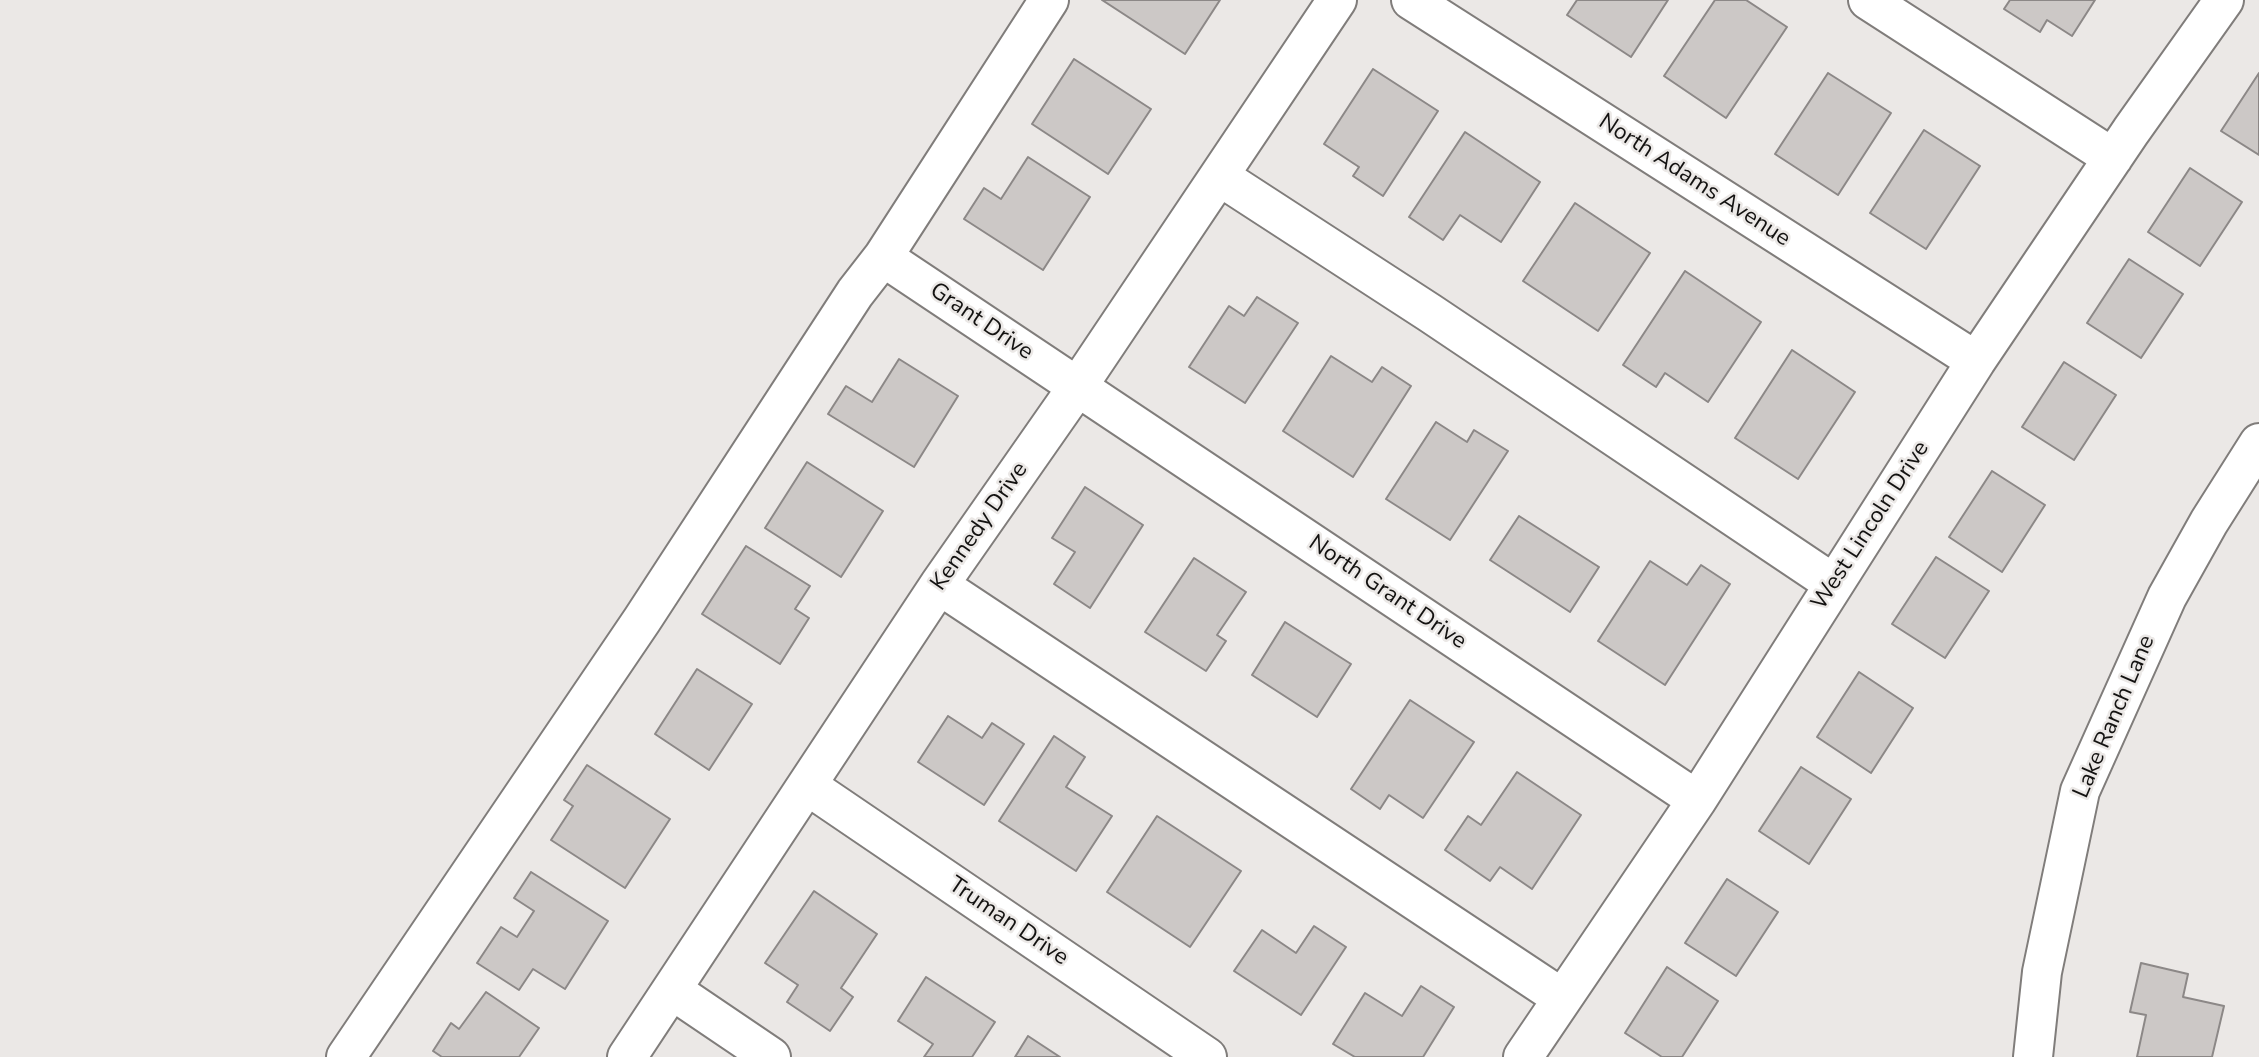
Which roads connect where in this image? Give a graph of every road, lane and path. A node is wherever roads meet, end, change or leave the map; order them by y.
1 (1049, 0) edge
2 (1337, 0) edge
3 (1411, 0) edge
4 (1868, 0) edge
5 (2224, 0) edge
6 (2113, 158) junction
7 (1219, 176) junction
8 (883, 257) junction
9 (1976, 361) junction
10 (1078, 386) junction
11 (2259, 443) edge
12 (1834, 584) junction
13 (939, 585) junction
14 (808, 786) junction
15 (1697, 800) junction
16 (672, 990) junction
17 (1562, 998) junction
18 (346, 1057) edge
19 (627, 1057) edge
20 (771, 1057) edge
21 (1207, 1057) edge
22 (1523, 1057) edge
23 (2034, 1057) edge

1 - 8 street
2 - 7 street, Kennedy Drive
3 - 9 street, North Adams Avenue
4 - 6 street
5 - 6 street, West Lincoln Drive
6 - 9 street, West Lincoln Drive
7 - 10 street, Kennedy Drive
7 - 12 street
8 - 10 street, Grant Drive
8 - 18 street
9 - 12 street, West Lincoln Drive
10 - 13 street, Kennedy Drive
10 - 15 street, North Grant Drive
11 - 23 street, Lake Ranch Lane
12 - 15 street, West Lincoln Drive
13 - 14 street, Kennedy Drive
13 - 17 street
14 - 16 street, Kennedy Drive
14 - 21 street, Truman Drive
15 - 17 street, West Lincoln Drive
16 - 19 street, Kennedy Drive
16 - 20 street
17 - 22 street, West Lincoln Drive

